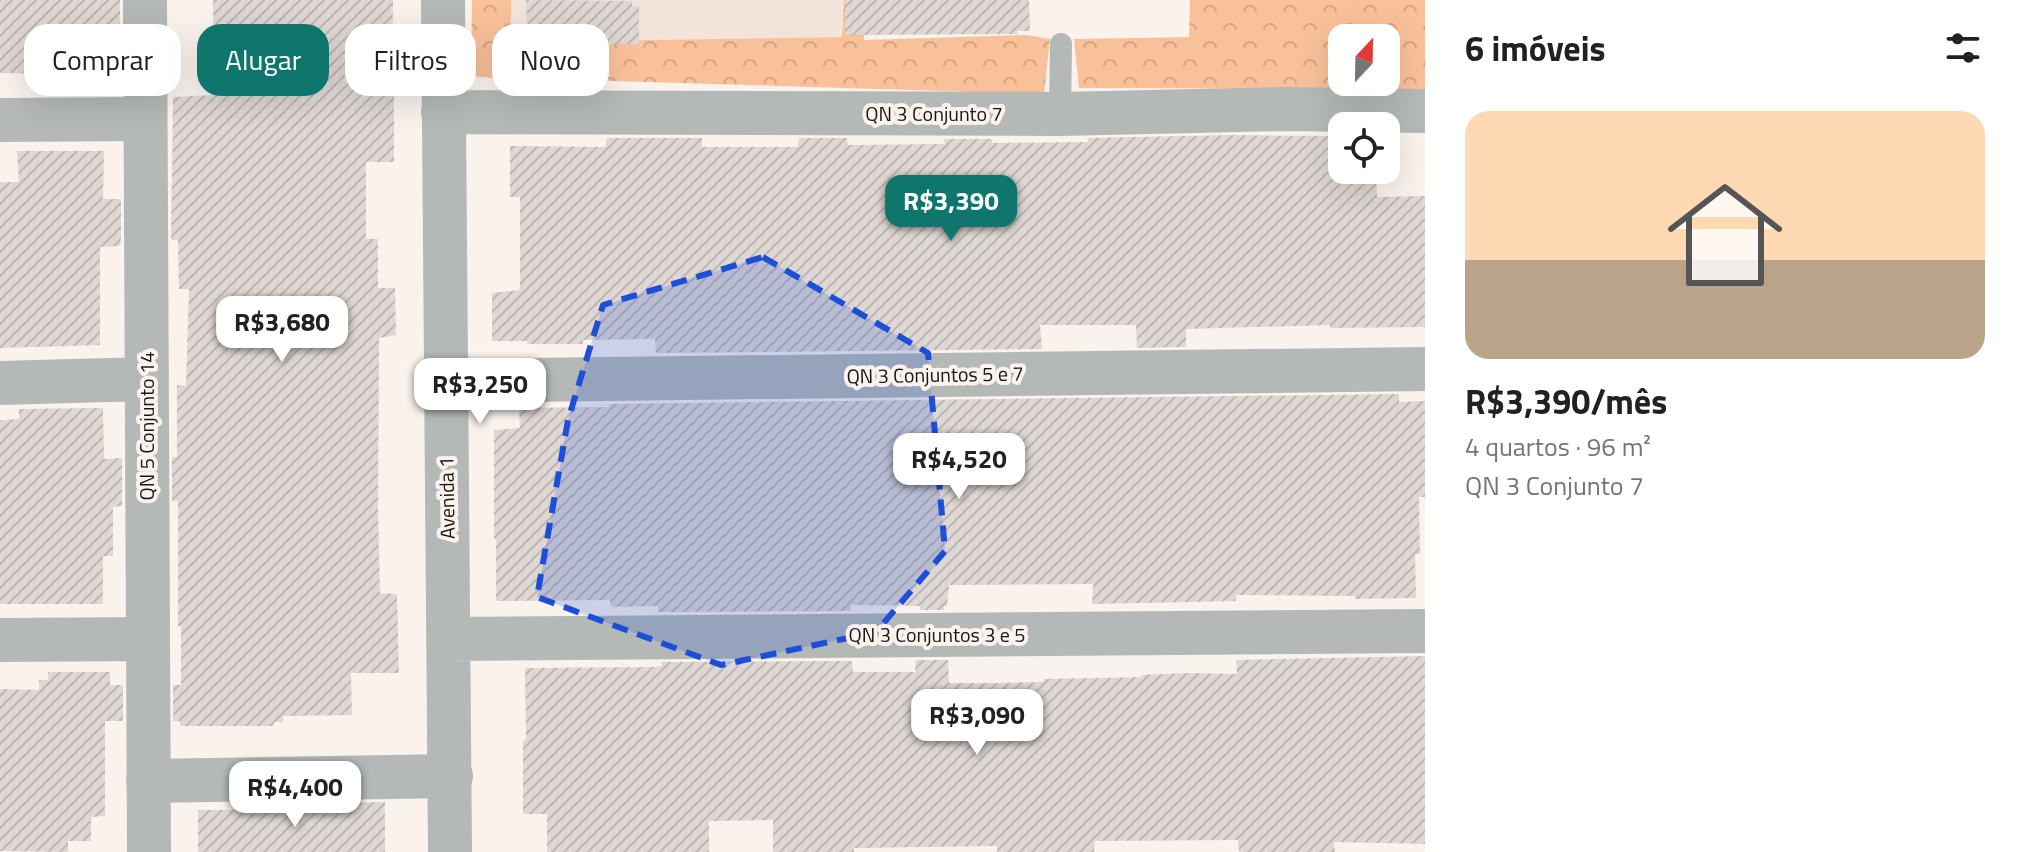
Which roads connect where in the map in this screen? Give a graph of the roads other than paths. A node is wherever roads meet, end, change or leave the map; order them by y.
1 (145, 0) edge
2 (443, 0) edge
3 (1061, 44) dead end
4 (1425, 111) edge
5 (443, 112) junction
6 (1060, 114) junction
7 (145, 119) junction
8 (0, 120) edge
9 (1425, 369) edge
10 (146, 379) junction
11 (446, 381) junction
12 (0, 383) edge
13 (1425, 631) edge
14 (148, 639) junction
15 (449, 639) junction
16 (0, 640) edge
17 (451, 776) junction
18 (148, 781) junction
19 (149, 852) edge
20 (450, 852) edge

1 - 7 street, QN 5 Conjunto 14
2 - 5 street, Avenida 1
3 - 6 lane
4 - 6 street, QN 3 Conjunto 7
5 - 6 street, QN 3 Conjunto 7
5 - 11 street, Avenida 1
7 - 8 street
7 - 10 street, QN 5 Conjunto 14
9 - 11 street, QN 3 Conjuntos 5 e 7
10 - 12 street
10 - 14 street, QN 5 Conjunto 14
11 - 15 street, Avenida 1
13 - 15 street, QN 3 Conjuntos 3 e 5
14 - 16 street
14 - 18 street, QN 5 Conjunto 14
15 - 17 street, Avenida 1
17 - 18 street
17 - 20 street, Avenida 1
18 - 19 street, QN 5 Conjunto 14

